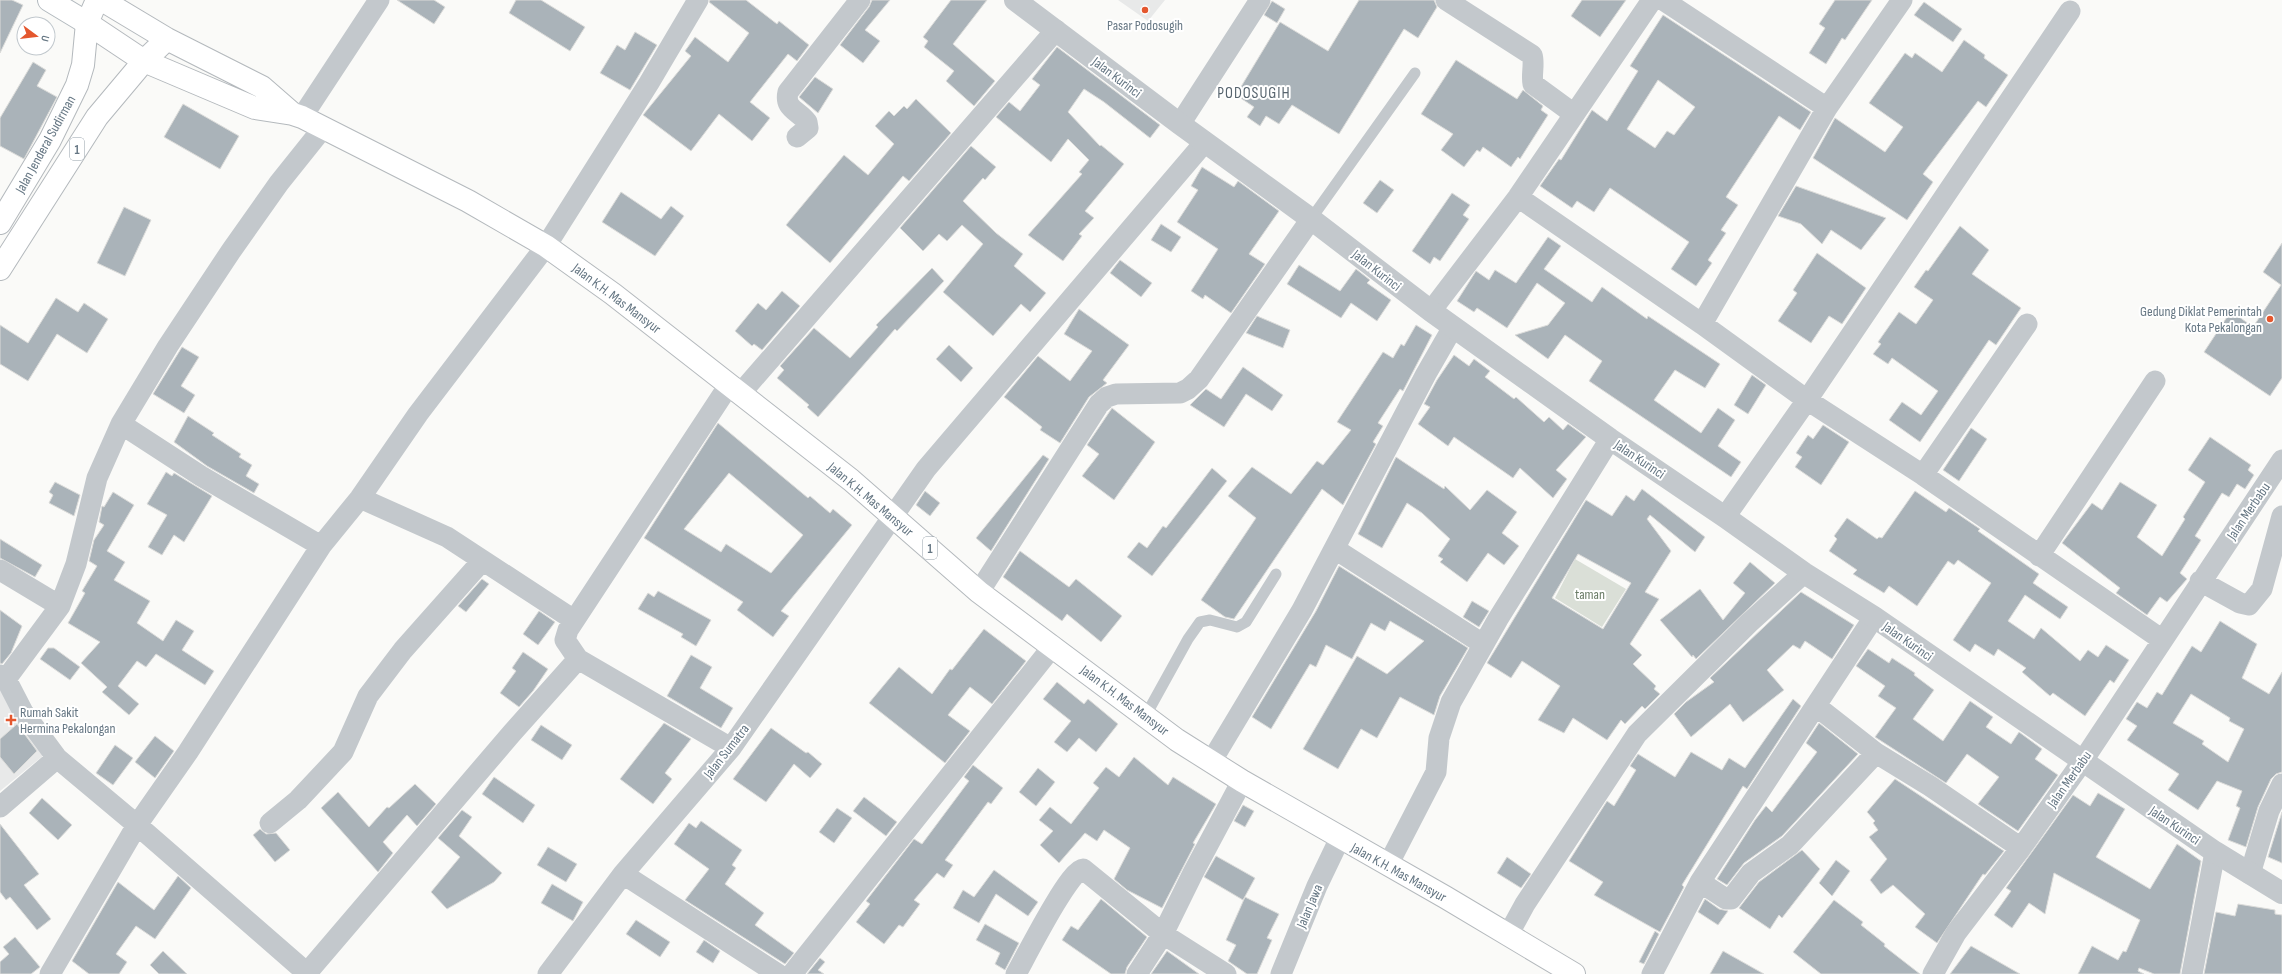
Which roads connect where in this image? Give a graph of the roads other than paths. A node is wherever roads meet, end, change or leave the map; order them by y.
1 (49, 0) edge
2 (97, 0) edge
3 (102, 0) edge
4 (379, 0) edge
5 (698, 0) edge
6 (860, 0) edge
7 (1015, 0) edge
8 (1260, 0) edge
9 (1446, 0) edge
10 (1652, 0) edge
11 (1663, 0) edge
12 (1902, 0) edge
13 (2070, 11) dead end
14 (87, 23) junction
15 (1056, 30) junction
16 (167, 38) junction
17 (144, 61) junction
18 (1415, 73) dead end
19 (1827, 108) junction
20 (1574, 114) junction
21 (297, 115) junction
22 (1180, 124) junction
23 (323, 128) junction
24 (797, 137) dead end
25 (1204, 142) junction
26 (1518, 197) junction
27 (1311, 219) junction
28 (1, 220) edge
29 (546, 246) junction
30 (0, 269) edge
31 (1431, 311) junction
32 (1702, 324) junction
33 (2027, 324) dead end
34 (1453, 327) junction
35 (2155, 381) dead end
36 (734, 390) junction
37 (1807, 400) junction
38 (121, 424) junction
39 (1610, 439) junction
40 (2282, 460) edge
41 (1922, 475) junction
42 (360, 498) junction
43 (2282, 516) edge
44 (1725, 517) junction
45 (892, 518) junction
46 (321, 546) junction
47 (1335, 549) junction
48 (2038, 556) junction
49 (482, 561) junction
50 (0, 570) edge
51 (1804, 573) junction
52 (1276, 574) dead end
53 (2200, 581) junction
54 (979, 592) junction
55 (60, 606) junction
56 (1874, 617) junction
57 (574, 620) junction
58 (2161, 639) junction
59 (1483, 644) junction
60 (1053, 646) junction
61 (578, 658) junction
62 (3, 677) edge
63 (1816, 706) junction
64 (1146, 715) junction
65 (731, 748) junction
66 (1876, 753) junction
67 (57, 758) junction
68 (1211, 762) junction
69 (2082, 762) junction
70 (1242, 781) junction
71 (2282, 784) edge
72 (0, 807) edge
73 (270, 823) dead end
74 (137, 825) junction
75 (1340, 838) junction
76 (2021, 848) junction
77 (2215, 852) junction
78 (1388, 865) junction
79 (623, 874) junction
80 (2250, 874) junction
81 (1700, 882) junction
82 (2282, 893) edge
83 (1163, 934) junction
84 (1508, 935) junction
85 (50, 974) edge
86 (307, 974) edge
87 (548, 974) edge
88 (778, 974) edge
89 (792, 974) edge
90 (1016, 974) edge
91 (1137, 974) edge
92 (1226, 974) edge
93 (1282, 974) edge
94 (1574, 974) edge
95 (1652, 974) edge
96 (1932, 974) edge
97 (2192, 974) edge

1 - 14 main road
2 - 14 main road, 1
3 - 16 main road, 1
4 - 21 street
5 - 29 street
6 - 24 street
7 - 15 street, Jalan Kurinci
8 - 22 street
9 - 20 street
10 - 20 street
11 - 19 street
12 - 19 street
13 - 37 street
14 - 17 main road, 1
14 - 28 main road, Jalan Jenderal Sudirman / 1
15 - 22 street, Jalan Kurinci
15 - 36 street
16 - 17 main road, Jalan Jenderal Sudirman / 1
16 - 21 main road, 1
17 - 21 main road, Jalan K.H. Mas Mansyur / 1
17 - 30 main road, Jalan Jenderal Sudirman / 1
18 - 27 lane
19 - 32 street
20 - 26 street
21 - 23 main road, Jalan K.H. Mas Mansyur / 1
22 - 25 street, Jalan Kurinci
23 - 29 main road, Jalan K.H. Mas Mansyur / 1
23 - 38 street
25 - 27 street, Jalan Kurinci
25 - 45 street, Jalan Sumatra
26 - 31 street
26 - 32 street
27 - 31 street, Jalan Kurinci
27 - 54 street
29 - 36 main road, Jalan K.H. Mas Mansyur / 1
29 - 42 street
31 - 34 street, Jalan Kurinci
32 - 37 street
33 - 41 street
34 - 39 street, Jalan Kurinci
34 - 47 street
35 - 48 street
36 - 45 main road, Jalan K.H. Mas Mansyur / 1
36 - 57 street
37 - 41 street
37 - 44 street
38 - 46 street
38 - 55 street
39 - 44 street, Jalan Kurinci
39 - 59 street
40 - 53 street, Jalan Merbabu
41 - 48 street
42 - 46 street
42 - 49 street
43 - 53 street
44 - 51 street, Jalan Kurinci
45 - 54 main road, Jalan K.H. Mas Mansyur / 1
45 - 65 street, Jalan Sumatra
46 - 74 street
47 - 59 street
47 - 68 street
48 - 58 street
49 - 57 street
49 - 73 street
50 - 55 street
51 - 56 street, Jalan Kurinci
51 - 84 street
52 - 64 lane
53 - 58 street, Jalan Merbabu
54 - 60 main road, Jalan K.H. Mas Mansyur / 1
55 - 62 street
56 - 63 street
56 - 69 street, Jalan Kurinci
57 - 61 street
58 - 69 street, Jalan Merbabu
59 - 78 street
60 - 64 main road, Jalan K.H. Mas Mansyur / 1
60 - 89 street
61 - 65 street
61 - 86 street
62 - 67 street
63 - 66 street
63 - 81 street
64 - 68 main road, Jalan K.H. Mas Mansyur / 1
65 - 79 street, Jalan Sumatra
66 - 76 street
66 - 81 street
67 - 72 street
67 - 74 street
68 - 70 main road, Jalan K.H. Mas Mansyur / 1
69 - 76 street, Jalan Merbabu
69 - 77 street, Jalan Kurinci
70 - 75 main road, Jalan K.H. Mas Mansyur / 1
70 - 83 street
71 - 80 street
74 - 85 street
74 - 86 street
75 - 78 main road, Jalan K.H. Mas Mansyur / 1
75 - 93 street, Jalan Jawa
76 - 96 street, Jalan Merbabu
77 - 80 street, Jalan Kurinci
77 - 97 street
78 - 84 main road, Jalan K.H. Mas Mansyur / 1
79 - 87 street, Jalan Sumatra
79 - 88 street
80 - 82 street, Jalan Kurinci
81 - 95 street
83 - 90 street
83 - 91 street
83 - 92 street
84 - 94 main road, Jalan K.H. Mas Mansyur / 1

